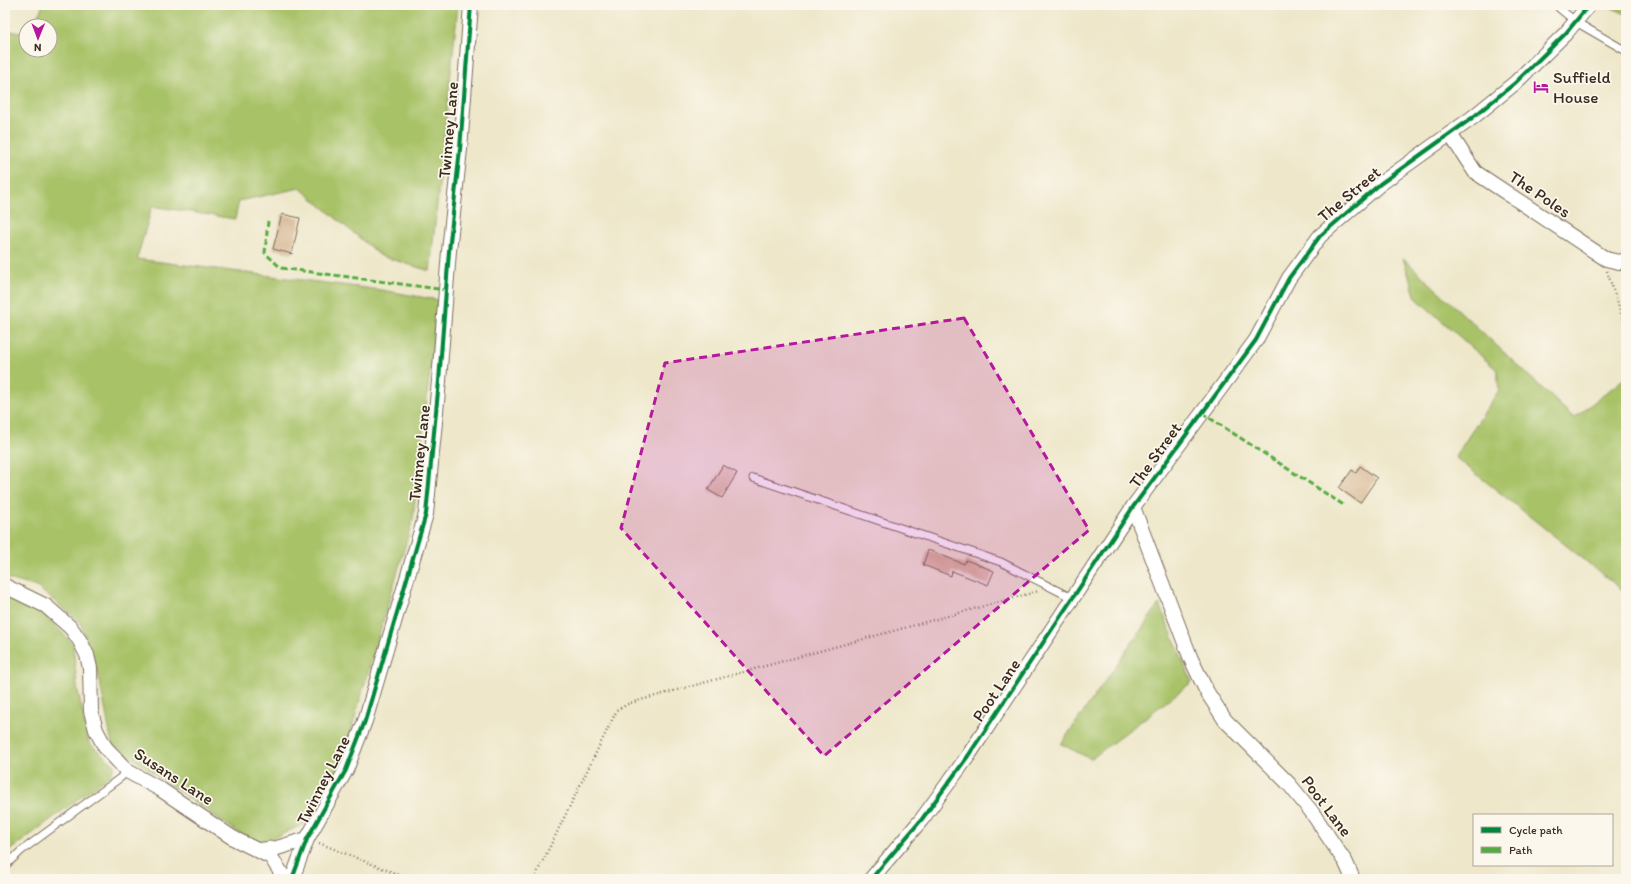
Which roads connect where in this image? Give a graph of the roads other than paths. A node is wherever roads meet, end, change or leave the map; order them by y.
1 (472, 5) edge
2 (1559, 5) edge
3 (1589, 5) edge
4 (1576, 22) junction
5 (1626, 50) edge
6 (1450, 134) junction
7 (1626, 260) edge
8 (753, 478) dead end
9 (1133, 507) junction
10 (5, 586) edge
11 (1072, 598) junction
12 (127, 771) junction
13 (307, 839) junction
14 (259, 850) junction
15 (5, 866) edge
16 (285, 879) edge
17 (292, 879) edge
18 (871, 879) edge
19 (1353, 879) edge

1 - 13 street, Twinney Lane
2 - 4 lane
3 - 4 street, The Street
4 - 5 lane
4 - 6 street, The Street
6 - 7 street, The Poles
6 - 9 street, The Street
8 - 11 lane
9 - 11 street, Poot Lane
9 - 19 street, Poot Lane
10 - 12 street, Susans Lane
11 - 18 street, Poot Lane
12 - 14 street, Susans Lane
12 - 15 lane
13 - 14 street
13 - 17 street, Twinney Lane
14 - 16 street, Susans Lane

